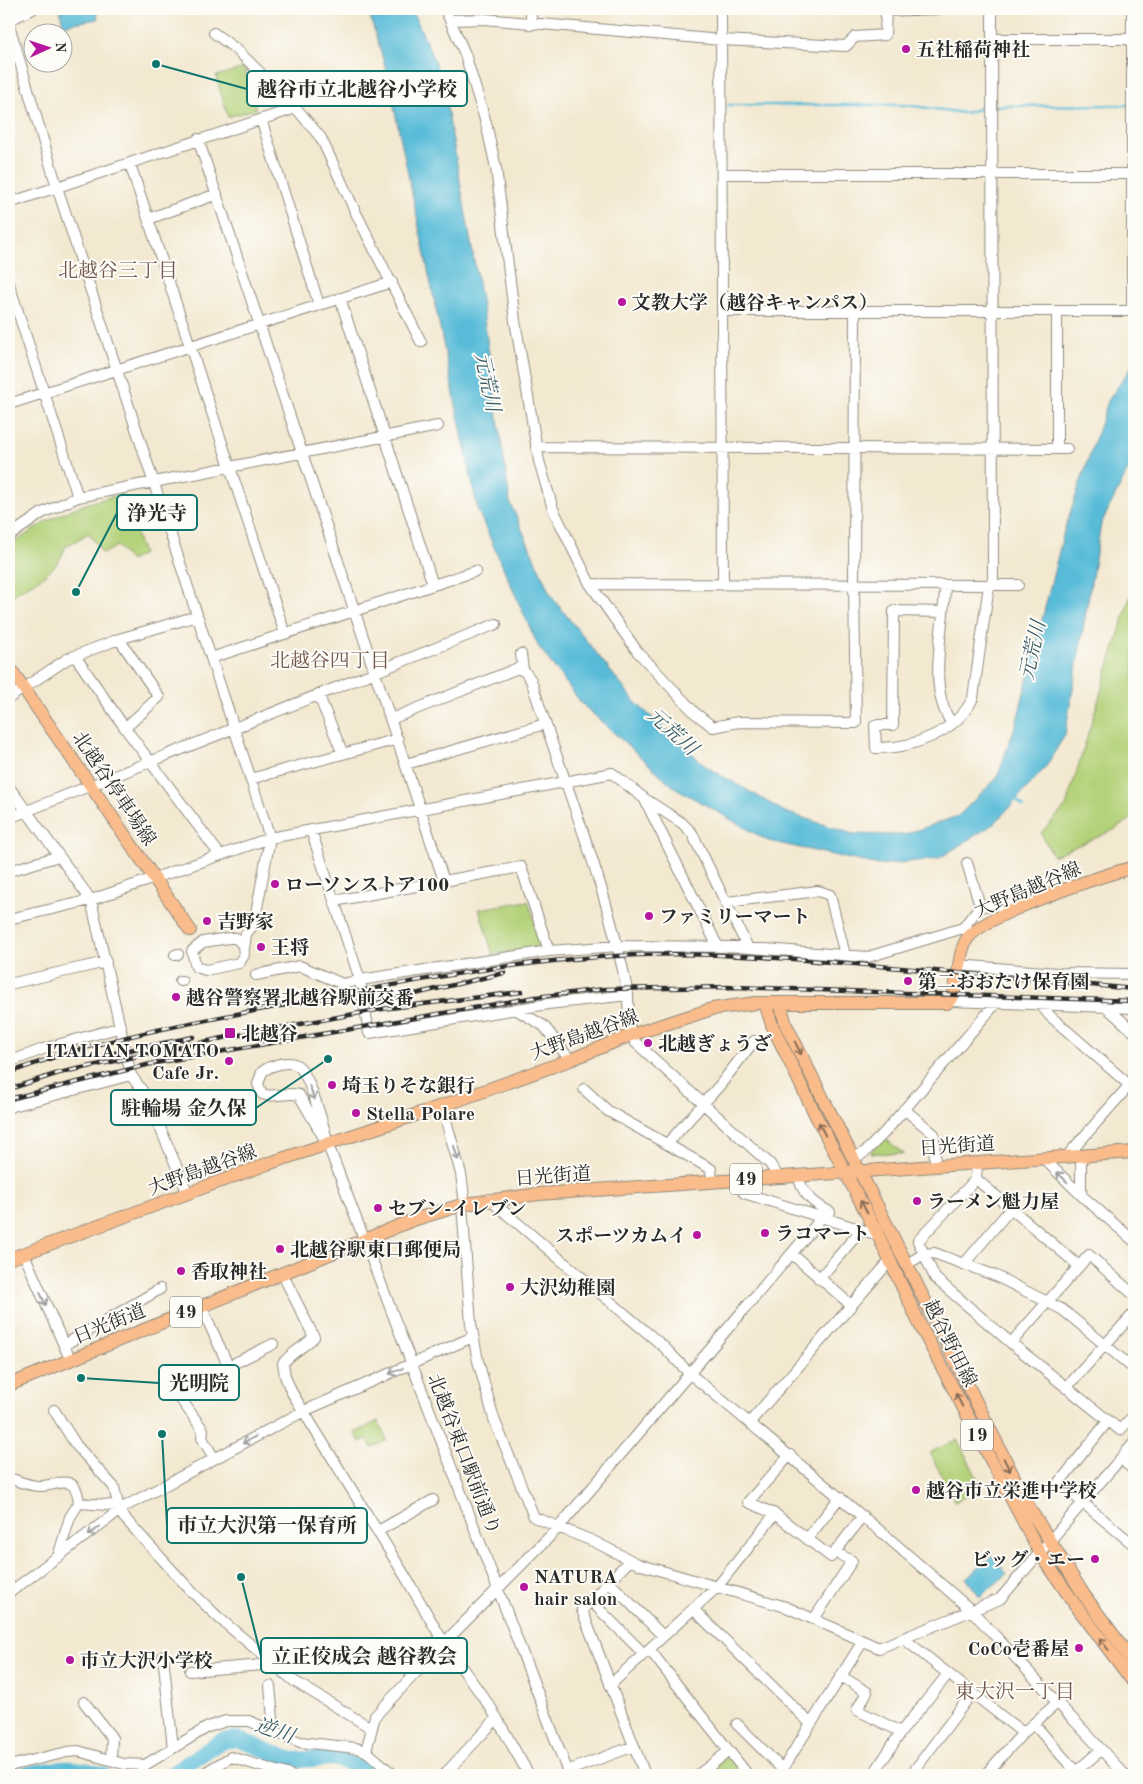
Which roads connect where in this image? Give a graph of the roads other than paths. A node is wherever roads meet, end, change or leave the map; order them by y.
1 (33, 9) edge
2 (445, 9) edge
3 (531, 9) edge
4 (721, 9) edge
5 (939, 9) edge
6 (992, 9) edge
7 (1132, 9) edge
8 (886, 10) edge
9 (9, 20) edge
10 (452, 20) junction
11 (9, 25) edge
12 (531, 25) junction
13 (214, 32) dead end
14 (992, 39) junction
15 (1133, 39) edge
16 (721, 40) junction
17 (296, 108) junction
18 (261, 119) junction
19 (198, 139) junction
20 (130, 164) junction
21 (722, 174) junction
22 (992, 174) junction
23 (1133, 174) edge
24 (57, 187) junction
25 (217, 194) junction
26 (9, 203) edge
27 (148, 219) junction
28 (392, 282) junction
29 (9, 284) edge
30 (340, 298) junction
31 (319, 305) junction
32 (855, 311) junction
33 (992, 311) junction
34 (1057, 311) junction
35 (722, 312) junction
36 (260, 324) junction
37 (421, 342) dead end
38 (190, 346) junction
39 (117, 369) junction
40 (44, 393) junction
41 (9, 404) edge
42 (438, 426) dead end
43 (385, 437) junction
44 (536, 447) junction
45 (721, 447) junction
46 (854, 448) junction
47 (992, 448) junction
48 (303, 453) junction
49 (229, 467) junction
50 (153, 481) junction
51 (78, 497) junction
52 (9, 523) edge
53 (11, 535) edge
54 (476, 571) dead end
55 (590, 584) junction
56 (723, 584) junction
57 (433, 585) junction
58 (854, 585) junction
59 (945, 585) junction
60 (991, 585) junction
61 (1018, 585) dead end
62 (355, 611) junction
63 (943, 612) junction
64 (197, 616) junction
65 (496, 624) dead end
66 (284, 634) junction
67 (120, 640) junction
68 (521, 654) dead end
69 (75, 656) junction
70 (211, 658) junction
71 (9, 667) edge
72 (524, 669) junction
73 (375, 672) junction
74 (24, 688) junction
75 (318, 694) junction
76 (9, 698) edge
77 (391, 719) junction
78 (951, 722) junction
79 (545, 724) junction
80 (125, 728) junction
81 (234, 728) junction
82 (398, 739) junction
83 (343, 754) junction
84 (151, 761) junction
85 (406, 764) junction
86 (250, 779) junction
87 (566, 782) junction
88 (91, 784) junction
89 (9, 787) edge
90 (645, 799) junction
91 (420, 809) junction
92 (26, 811) junction
93 (9, 818) edge
94 (311, 830) junction
95 (270, 838) junction
96 (220, 855) junction
97 (59, 856) junction
98 (967, 863) dead end
99 (1134, 867) edge
100 (9, 871) edge
101 (154, 878) junction
102 (444, 881) junction
103 (91, 900) junction
104 (334, 901) junction
105 (727, 902) junction
106 (980, 906) junction
107 (1017, 909) junction
108 (9, 919) edge
109 (190, 930) junction
110 (968, 930) junction
111 (246, 934) junction
112 (232, 938) junction
113 (208, 941) junction
114 (619, 946) junction
115 (718, 947) junction
116 (748, 948) junction
117 (244, 949) junction
118 (550, 951) junction
119 (192, 952) junction
120 (845, 955) junction
121 (106, 962) junction
122 (958, 965) junction
123 (1134, 974) edge
124 (256, 975) dead end
125 (360, 980) junction
126 (9, 984) edge
127 (628, 995) junction
128 (951, 1001) junction
129 (997, 1002) junction
130 (764, 1003) junction
131 (780, 1003) junction
132 (1041, 1005) junction
133 (1104, 1005) junction
134 (1134, 1008) edge
135 (515, 1009) junction
136 (121, 1027) junction
137 (1134, 1032) edge
138 (631, 1036) junction
139 (754, 1041) dead end
140 (570, 1060) junction
141 (9, 1062) edge
142 (131, 1076) junction
143 (1133, 1085) edge
144 (584, 1089) dead end
145 (702, 1104) junction
146 (442, 1106) junction
147 (9, 1107) edge
148 (904, 1109) junction
149 (668, 1143) junction
150 (328, 1145) junction
151 (1134, 1152) edge
152 (1081, 1155) junction
153 (1067, 1156) junction
154 (854, 1158) junction
155 (1043, 1158) junction
156 (977, 1163) junction
157 (935, 1166) junction
158 (861, 1171) junction
159 (844, 1172) junction
160 (798, 1175) junction
161 (778, 1176) junction
162 (976, 1179) junction
163 (736, 1180) junction
164 (712, 1182) junction
165 (188, 1194) junction
166 (1081, 1195) junction
167 (489, 1200) junction
168 (464, 1204) junction
169 (1012, 1208) junction
170 (823, 1213) junction
171 (859, 1229) junction
172 (878, 1235) junction
173 (364, 1240) junction
174 (1134, 1241) edge
175 (24, 1254) junction
176 (792, 1254) junction
177 (924, 1254) junction
178 (9, 1259) edge
179 (889, 1262) junction
180 (965, 1263) junction
181 (907, 1264) junction
182 (1079, 1266) junction
183 (282, 1273) junction
184 (819, 1279) junction
185 (160, 1289) dead end
186 (1134, 1295) edge
187 (1046, 1302) junction
188 (851, 1305) junction
189 (201, 1306) junction
190 (1134, 1313) edge
191 (473, 1337) junction
192 (273, 1344) dead end
193 (1011, 1344) junction
194 (1105, 1344) junction
195 (64, 1345) junction
196 (70, 1359) junction
197 (228, 1365) junction
198 (412, 1365) junction
199 (1134, 1369) edge
200 (689, 1373) junction
201 (9, 1384) edge
202 (1066, 1388) junction
203 (54, 1410) dead end
204 (304, 1412) junction
205 (1134, 1415) edge
206 (1108, 1421) junction
207 (750, 1422) junction
208 (1134, 1445) edge
209 (790, 1455) junction
210 (214, 1458) junction
211 (1121, 1459) junction
212 (1134, 1470) edge
213 (9, 1478) edge
214 (840, 1497) junction
215 (433, 1500) dead end
216 (1084, 1502) junction
217 (79, 1503) junction
218 (120, 1509) junction
219 (775, 1514) junction
220 (863, 1516) junction
221 (558, 1528) junction
222 (378, 1531) junction
223 (807, 1539) junction
224 (1049, 1542) junction
225 (1134, 1545) edge
226 (835, 1552) junction
227 (1040, 1553) junction
228 (58, 1557) junction
229 (630, 1560) junction
230 (609, 1582) junction
231 (717, 1587) junction
232 (498, 1589) junction
233 (9, 1593) edge
234 (591, 1601) junction
235 (693, 1609) junction
236 (972, 1611) junction
237 (814, 1620) junction
238 (663, 1636) junction
239 (904, 1638) junction
240 (863, 1641) junction
241 (444, 1643) junction
242 (647, 1651) junction
243 (163, 1656) dead end
244 (1134, 1663) edge
245 (273, 1664) junction
246 (190, 1671) dead end
247 (948, 1674) junction
248 (841, 1676) junction
249 (1134, 1683) edge
250 (610, 1685) junction
251 (270, 1686) dead end
252 (972, 1693) junction
253 (84, 1702) dead end
254 (1058, 1702) junction
255 (497, 1718) junction
256 (737, 1724) dead end
257 (811, 1724) junction
258 (1034, 1724) junction
259 (371, 1728) junction
260 (274, 1730) junction
261 (901, 1732) junction
262 (1023, 1733) junction
263 (634, 1746) junction
264 (173, 1748) junction
265 (1101, 1750) junction
266 (366, 1751) junction
267 (729, 1751) junction
268 (111, 1760) junction
269 (9, 1766) edge
270 (780, 1772) edge
271 (568, 1773) edge
272 (1074, 1773) edge
273 (201, 1775) edge
274 (290, 1775) edge
275 (394, 1775) edge
276 (444, 1775) edge
277 (529, 1775) edge
278 (645, 1775) edge
279 (698, 1775) edge
280 (748, 1775) edge
281 (873, 1775) edge
282 (911, 1775) edge
283 (984, 1775) edge
284 (1125, 1775) edge

1 - 9 street
2 - 10 street
3 - 12 street
4 - 16 street
5 - 8 street
6 - 14 street
7 - 15 street
8 - 16 street
10 - 12 street
10 - 44 street
11 - 24 street
12 - 16 street
13 - 17 street
14 - 15 street
14 - 22 street
15 - 23 street
16 - 21 street
17 - 18 street
17 - 28 street
18 - 19 street
18 - 31 street
19 - 20 street
19 - 25 street
20 - 24 street
20 - 27 street
21 - 22 street
21 - 35 street
22 - 23 street
22 - 33 street
23 - 34 street
24 - 26 street
24 - 39 street
25 - 27 street
25 - 36 street
27 - 38 street
28 - 30 street
28 - 37 street
29 - 40 street
30 - 31 street
30 - 43 street
31 - 36 street
32 - 33 street
32 - 35 street
32 - 46 street
33 - 34 street
33 - 47 street
34 - 47 street
35 - 45 street
36 - 38 street
36 - 48 street
38 - 39 street
38 - 49 street
39 - 40 street
39 - 50 street
40 - 41 street
40 - 51 street
42 - 43 street
43 - 48 street
43 - 57 street
44 - 45 street
44 - 55 street
45 - 46 street
45 - 56 street
46 - 47 street
46 - 58 street
47 - 60 street
48 - 49 street
48 - 62 street
49 - 50 street
49 - 66 street
50 - 51 street
50 - 64 street
51 - 53 street
52 - 53 street
54 - 57 street
55 - 56 street
55 - 58 street
56 - 58 street
57 - 62 street
58 - 59 street
59 - 60 street
59 - 63 street
60 - 61 street
60 - 78 street
62 - 66 street
62 - 73 street
63 - 78 street
63 - 78 street
64 - 67 street
64 - 70 street
65 - 73 street
66 - 70 street
67 - 69 street
67 - 80 street
68 - 72 street
69 - 74 street
69 - 80 street
70 - 81 street
71 - 74 main road, 北越谷停車場線
72 - 77 street
72 - 79 street
73 - 75 street
73 - 77 street
74 - 76 street
74 - 88 main road, 北越谷停車場線
75 - 81 street
75 - 83 street
77 - 82 street
79 - 85 street
79 - 87 street
80 - 84 street
81 - 84 street
81 - 86 street
82 - 83 street
82 - 85 street
83 - 86 street
84 - 88 street
84 - 96 street
85 - 91 street
86 - 95 street
87 - 90 street
87 - 91 street
87 - 114 street
88 - 92 street
88 - 101 main road, 北越谷停車場線
89 - 92 street
90 - 105 street
90 - 115 street
91 - 94 street
91 - 102 street
92 - 93 street
92 - 97 street
94 - 95 street
94 - 104 street
95 - 96 street
95 - 111 street
96 - 101 street
97 - 100 street
97 - 103 street
98 - 106 street
99 - 107 main road, 大野島越谷線
101 - 103 street
101 - 109 main road, 北越谷停車場線
102 - 104 street
102 - 118 street
103 - 108 street
103 - 121 street
104 - 125 street
105 - 116 street
105 - 120 street
106 - 107 street
106 - 110 street
107 - 110 main road, 大野島越谷線
109 - 113 street
109 - 119 street
110 - 120 street
110 - 122 main road, 大野島越谷線
111 - 112 street
111 - 117 street
112 - 113 street
112 - 117 street
113 - 119 street
114 - 115 street
114 - 118 street
114 - 127 street
115 - 116 street
116 - 120 street
117 - 119 street
118 - 125 street
121 - 126 street
121 - 136 street
122 - 123 street
122 - 128 main road, 大野島越谷線
124 - 125 street
125 - 135 street
127 - 135 street
127 - 138 street
128 - 129 street
128 - 131 main road, 大野島越谷線
129 - 132 street
129 - 148 street
130 - 131 main road, 大野島越谷線
130 - 138 main road, 大野島越谷線
159 -> 130 main road, 越谷野田線 / 19
131 -> 154 main road, 越谷野田線 / 19
132 - 133 street
132 - 143 street
133 - 134 street
133 - 137 street
135 - 140 street
136 - 141 street
136 - 142 street
138 - 140 main road, 大野島越谷線
138 - 145 street
139 - 145 street
140 - 146 main road, 大野島越谷線
142 - 147 street
142 - 165 street
143 - 153 street
144 - 149 street
145 - 149 street
145 - 161 street
146 - 150 main road, 大野島越谷線
146 -> 168 street
148 - 154 street
148 - 157 street
149 - 164 street
150 -> 150 street
150 - 165 main road, 大野島越谷線
150 - 173 street, 北越谷東口駅前通り
151 - 152 main road, 日光街道 / 49
152 - 153 main road, 日光街道 / 49
152 - 166 street
153 - 155 main road, 日光街道 / 49
154 - 158 main road, 越谷野田線 / 19
155 - 156 main road, 日光街道 / 49
166 -> 155 street
156 - 157 main road, 日光街道 / 49
156 - 162 street
157 - 158 main road, 日光街道 / 49
158 - 159 main road, 日光街道 / 49
158 - 181 main road, 越谷野田線 / 19
159 - 160 main road, 日光街道 / 49
172 -> 159 main road, 越谷野田線 / 19
160 - 161 main road, 日光街道 / 49
160 - 170 street
161 - 163 main road, 日光街道 / 49
162 - 169 street
162 - 177 street
163 - 164 main road, 日光街道 / 49
163 - 170 street
164 - 167 main road, 日光街道 / 49
165 - 175 main road, 大野島越谷線
166 - 174 street
167 - 168 main road, 日光街道 / 49
167 - 200 street
168 - 173 main road, 日光街道 / 49
168 - 191 street
169 - 180 street
169 - 182 street
170 - 171 street
170 - 176 street
171 - 172 street
171 - 184 street
172 - 179 main road, 越谷野田線 / 19
173 - 183 main road, 日光街道 / 49
173 - 198 street, 北越谷東口駅前通り
175 - 178 main road, 大野島越谷線
175 -> 195 street
176 - 184 street
176 - 200 street
177 - 180 street
177 - 181 street
177 - 193 street
179 - 188 street
227 -> 179 main road, 越谷野田線 / 19
180 - 187 street
181 -> 224 main road, 越谷野田線 / 19
182 - 186 street
182 - 187 street
183 - 189 main road, 日光街道 / 49
183 - 204 street
184 - 188 street
185 - 195 street
187 - 193 street
187 - 194 street
188 - 207 street
189 - 196 main road, 日光街道 / 49
189 - 197 street
190 - 194 street
191 - 198 street
191 - 221 street
192 - 197 street
193 - 202 street
194 - 199 street
194 - 202 street
195 - 196 street
196 - 201 main road, 日光街道 / 49
197 - 210 street
198 -> 204 street
198 - 232 street, 北越谷東口駅前通り
200 - 207 street
200 - 221 street
202 - 206 street
203 - 218 street
204 -> 210 street
204 - 222 street
205 - 206 street
206 - 216 street
207 - 209 street
208 - 211 street
209 - 214 street
209 - 219 street
210 - 218 street
211 - 212 street
211 - 216 street
213 - 217 street
214 - 220 street
214 - 223 street
215 - 222 street
216 - 224 street
216 - 225 street
217 - 218 street
217 - 228 street
218 -> 228 street
218 - 245 street
219 - 223 street
219 - 231 street
220 - 226 street
220 - 236 street
221 - 229 street
221 - 232 street
222 - 241 street
223 - 226 street
224 - 227 street
224 - 244 main road, 越谷野田線 / 19
226 - 237 street
227 - 236 street
249 -> 227 main road, 越谷野田線 / 19
228 - 233 street
229 - 230 street
229 - 231 street
230 - 234 street
230 - 238 street
231 - 235 street
231 - 237 street
232 - 241 street
232 - 271 street, 北越谷東口駅前通り
234 - 242 street
234 - 250 street
235 - 238 street
235 - 257 street
236 - 239 street
236 - 254 street
237 - 240 street
238 - 242 street
239 - 240 street
239 - 247 street
240 - 248 street
241 - 255 street
241 - 259 street
242 - 250 street
242 - 267 street
243 - 264 street
245 - 246 street
245 - 259 street
247 - 252 street
247 - 261 street
248 - 257 street
248 - 261 street
250 - 263 street
251 - 260 street
252 - 262 street
252 - 282 street
253 - 268 street
254 - 258 street
254 - 265 street
255 - 276 street
255 - 277 street
256 - 270 street
257 - 270 street
258 - 262 street
258 - 272 street
259 - 266 street
260 - 264 street
260 - 266 street
261 - 281 street
262 - 283 street
263 - 271 street
263 - 278 street
264 - 268 street
265 - 272 street
265 - 284 street
266 - 275 street
267 - 279 street
267 - 280 street
268 - 269 street
273 - 274 street

